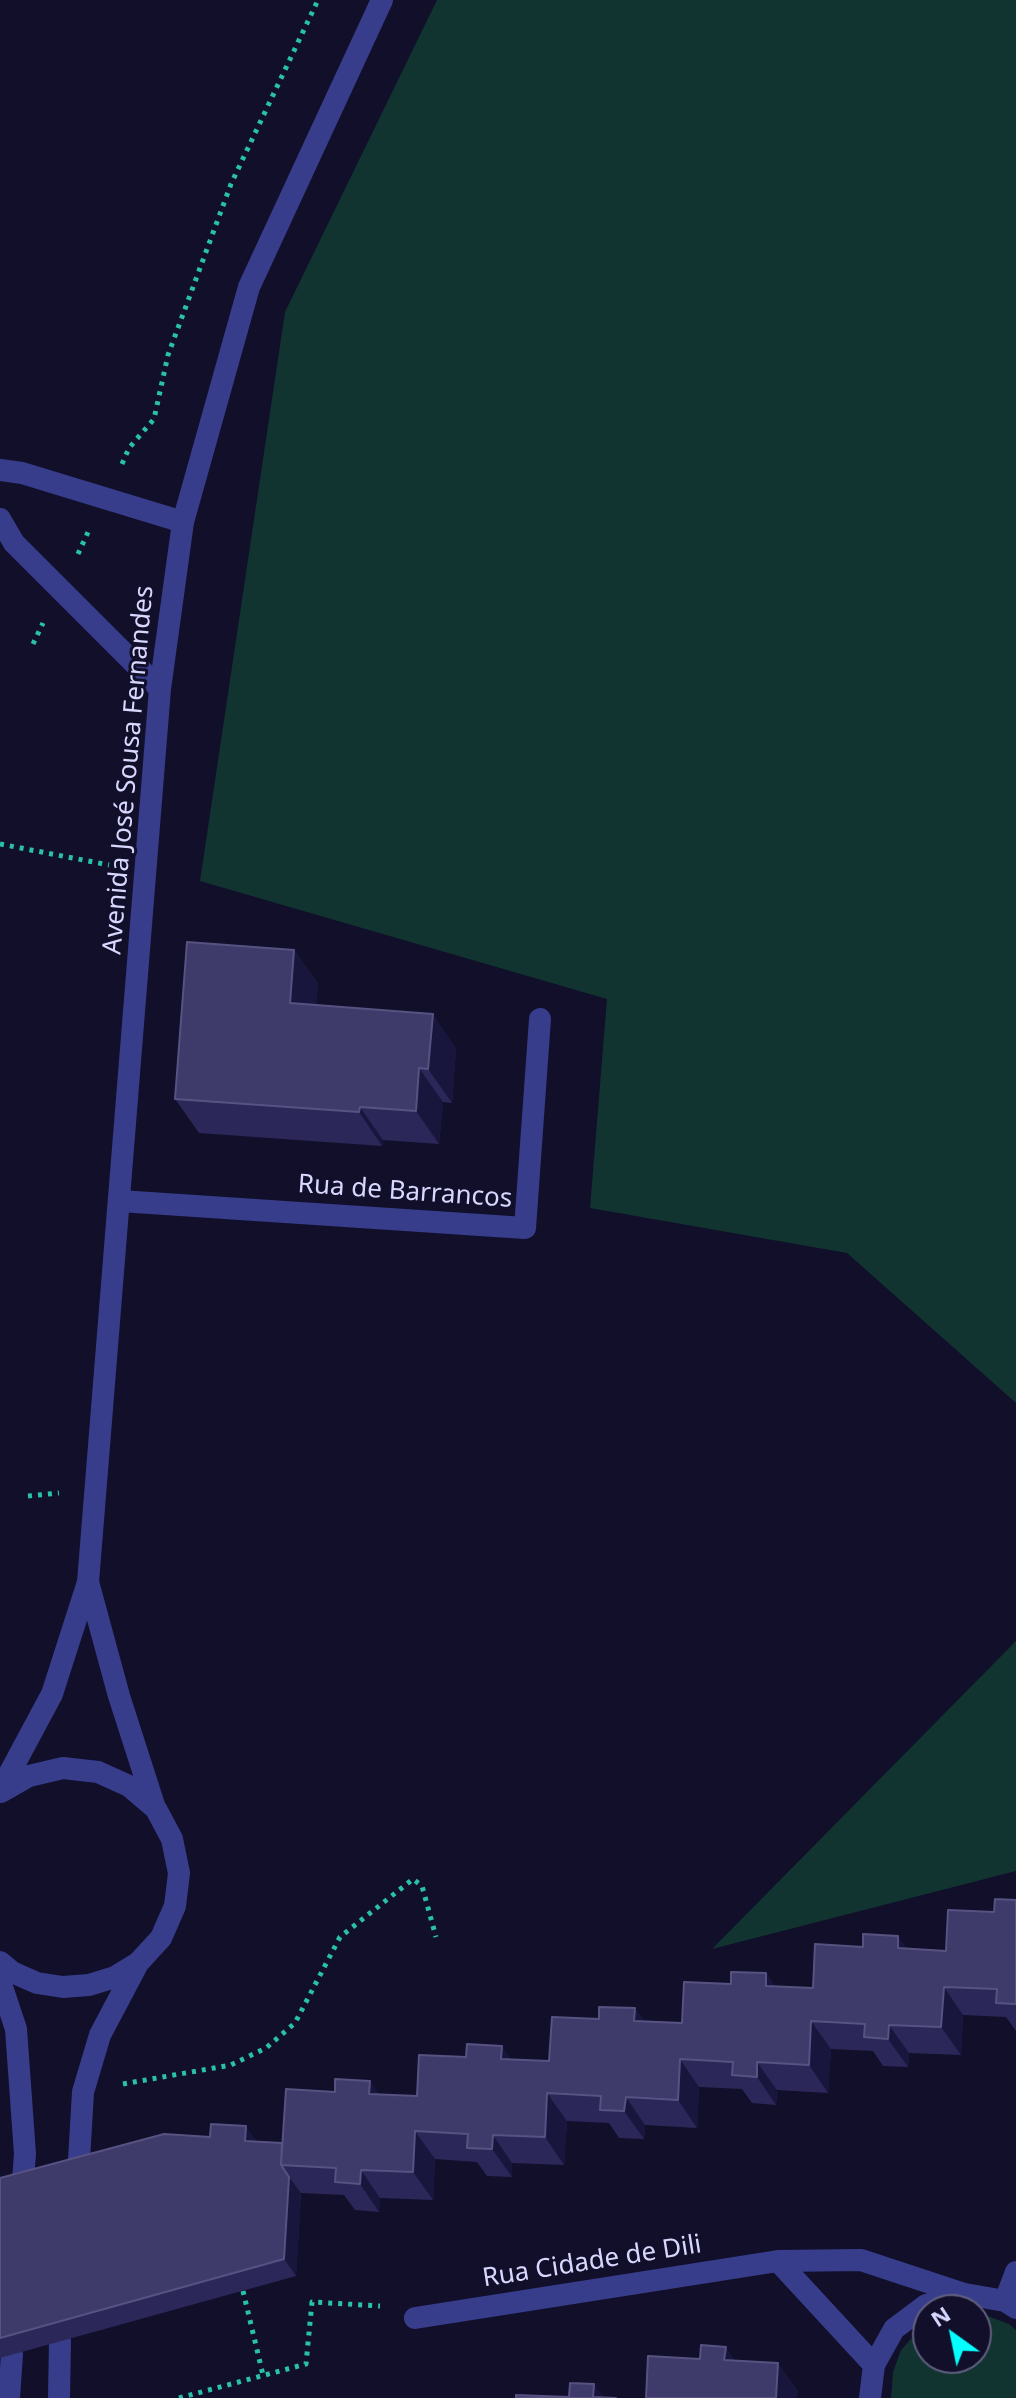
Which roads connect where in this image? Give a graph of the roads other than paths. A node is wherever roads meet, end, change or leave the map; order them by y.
1 (382, 0) edge
2 (0, 470) edge
3 (0, 519) edge
4 (183, 522) junction
5 (160, 689) junction
6 (540, 1019) dead end
7 (120, 1201) junction
8 (88, 1582) junction
9 (0, 1792) edge
10 (156, 1809) junction
11 (0, 1962) edge
12 (138, 1963) junction
13 (0, 1981) edge
14 (78, 2177) edge
15 (22, 2192) edge
16 (778, 2261) junction
17 (1016, 2272) edge
18 (965, 2294) edge
19 (1010, 2304) edge
20 (912, 2315) edge
21 (415, 2318) road end
22 (60, 2341) edge
23 (12, 2354) edge
24 (874, 2365) junction
25 (6, 2394) edge
26 (59, 2398) edge
27 (870, 2398) edge

1 - 4 street, Avenida José Sousa Fernandes
2 - 4 street
3 - 5 street
4 - 5 street, Avenida José Sousa Fernandes
5 - 7 street, Avenida José Sousa Fernandes
6 - 7 street, Rua de Barrancos
7 - 8 street, Avenida José Sousa Fernandes
8 - 9 street, Avenida José Sousa Fernandes
8 - 10 street, Avenida José Sousa Fernandes
9 - 10 street
10 - 12 street, Avenida José Sousa Fernandes
11 - 12 street
12 - 14 street
13 - 15 street
16 - 18 street, Rua Cidade de Dili
16 - 21 street, Rua Cidade de Dili
16 - 24 street
17 - 19 street
20 - 24 street
22 - 26 street
23 - 25 street
24 - 27 street

